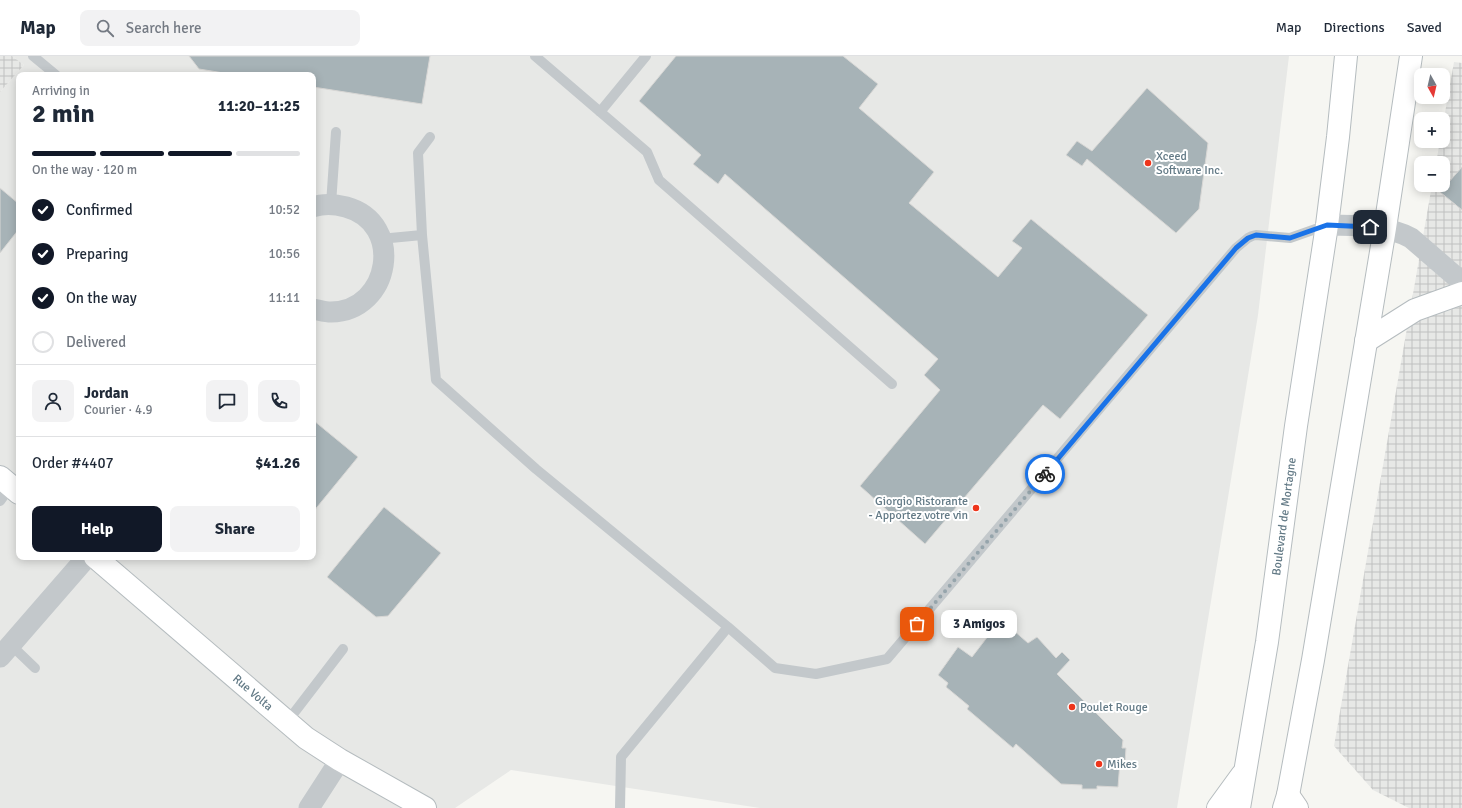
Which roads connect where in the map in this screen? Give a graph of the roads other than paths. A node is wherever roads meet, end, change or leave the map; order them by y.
1 (33, 56) edge
2 (535, 56) edge
3 (646, 56) edge
4 (1346, 56) edge
5 (1412, 56) edge
6 (52, 72) edge
7 (600, 112) junction
8 (336, 132) dead end
9 (430, 137) dead end
10 (322, 206) edge
11 (1327, 225) junction
12 (1385, 228) junction
13 (422, 235) junction
14 (380, 239) junction
15 (1462, 282) edge
16 (1462, 293) edge
17 (316, 310) edge
18 (1366, 341) junction
19 (892, 384) dead end
20 (84, 560) edge
21 (98, 560) edge
22 (728, 627) junction
23 (343, 649) dead end
24 (5, 651) edge
25 (35, 668) dead end
26 (287, 722) junction
27 (340, 760) junction
28 (1245, 771) junction
29 (1290, 804) edge
30 (309, 808) edge
31 (425, 808) edge
32 (620, 808) edge
33 (1218, 808) edge
34 (1239, 808) edge

1 - 6 lane
2 - 7 lane
3 - 7 lane
4 - 11 main road, Boulevard de Mortagne
5 - 12 main road
7 - 19 lane
8 - 10 lane
9 - 13 lane
10 - 14 street
11 - 12 street
11 - 22 lane
11 - 28 main road, Boulevard de Mortagne
12 - 15 street
12 - 18 main road
13 - 14 lane
13 - 22 lane
14 - 17 street
16 - 18 main road
18 - 29 main road
20 - 24 street
21 - 26 main road, Rue Volta
22 - 32 lane
23 - 26 lane
24 - 25 lane
26 - 27 main road, Rue Volta
27 - 30 street
27 - 31 main road, Rue Volta
28 - 33 main road
28 - 34 main road, Boulevard de Mortagne

